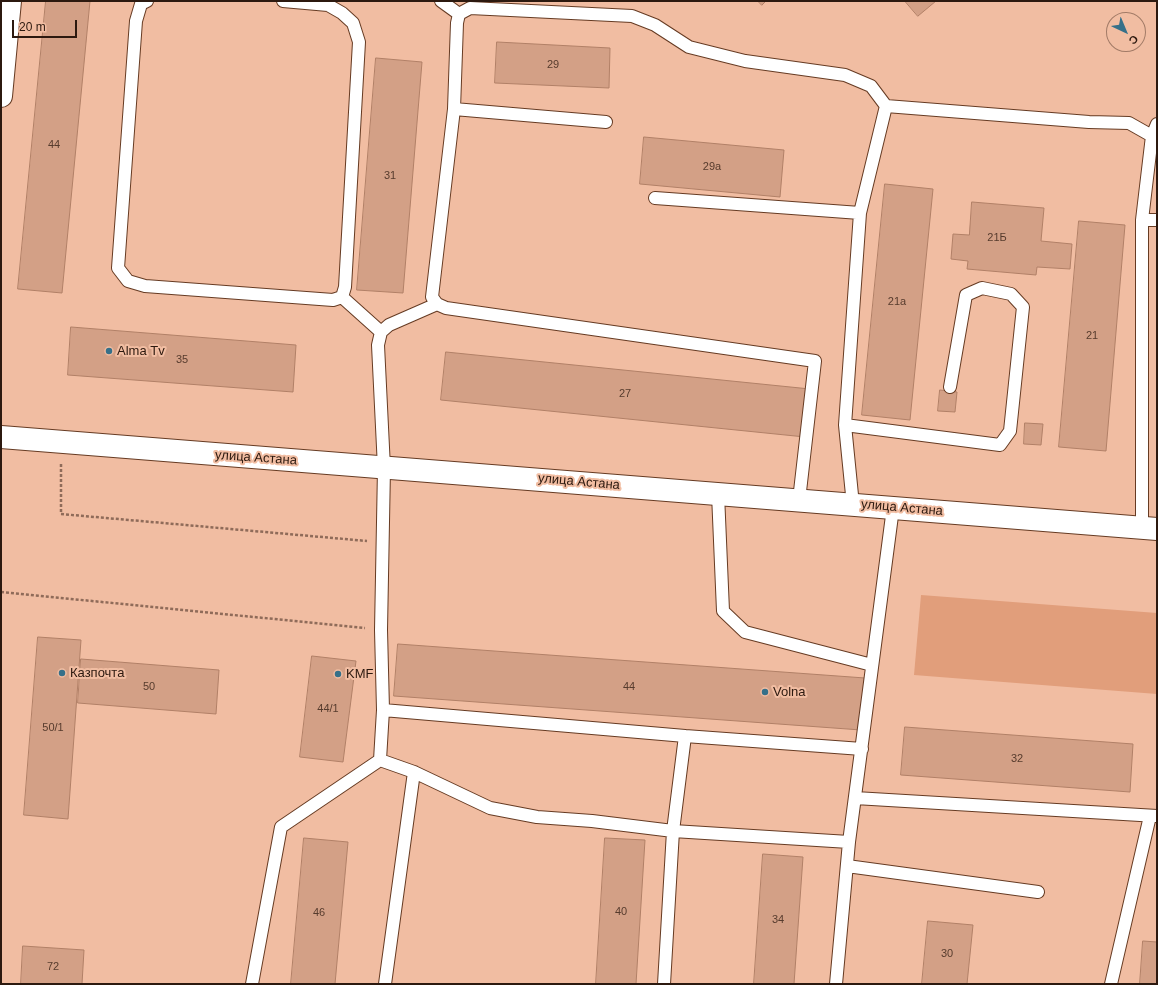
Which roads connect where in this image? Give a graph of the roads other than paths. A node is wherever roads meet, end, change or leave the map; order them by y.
1 (10, 1) edge
2 (147, 1) edge
3 (283, 1) edge
4 (441, 1) edge
5 (459, 14) junction
6 (1, 96) edge
7 (886, 106) junction
8 (454, 109) junction
9 (606, 122) dead end
10 (1157, 124) edge
11 (1152, 136) junction
12 (655, 198) dead end
13 (860, 213) junction
14 (1142, 220) junction
15 (1157, 220) edge
16 (342, 297) junction
17 (437, 304) junction
18 (381, 332) junction
19 (950, 387) dead end
20 (844, 426) junction
21 (1, 437) edge
22 (384, 468) junction
23 (718, 494) junction
24 (799, 500) junction
25 (853, 505) junction
26 (893, 508) junction
27 (1150, 528) edge
28 (872, 665) junction
29 (383, 710) junction
30 (685, 736) junction
31 (862, 749) junction
32 (380, 760) junction
33 (414, 772) junction
34 (855, 798) junction
35 (1153, 816) edge
36 (673, 830) junction
37 (849, 842) junction
38 (847, 866) junction
39 (1038, 892) dead end
40 (252, 984) edge
41 (385, 984) edge
42 (664, 984) edge
43 (836, 984) edge
44 (1111, 984) edge

1 - 6 street
2 - 16 lane
3 - 16 lane
4 - 5 lane
5 - 7 lane
5 - 8 lane
7 - 11 lane
7 - 13 lane
8 - 9 lane
8 - 17 lane
10 - 11 lane
11 - 14 lane
12 - 13 lane
13 - 20 lane
14 - 15 lane
14 - 27 lane
16 - 18 lane
17 - 18 lane
17 - 24 lane
18 - 22 lane
19 - 20 lane
20 - 25 lane
21 - 22 street, улица Астана
22 - 23 street, улица Астана
22 - 29 lane
23 - 24 street, улица Астана
23 - 28 lane
24 - 25 street, улица Астана
25 - 26 street, улица Астана
26 - 27 street, улица Астана
26 - 28 lane
28 - 31 lane
29 - 30 lane
29 - 32 lane
30 - 31 lane
30 - 36 lane
31 - 34 lane
32 - 33 lane
32 - 40 lane
33 - 36 lane
33 - 41 lane
34 - 35 lane
34 - 37 lane
35 - 44 lane
36 - 37 lane
36 - 42 lane
37 - 38 lane
38 - 39 lane
38 - 43 lane

